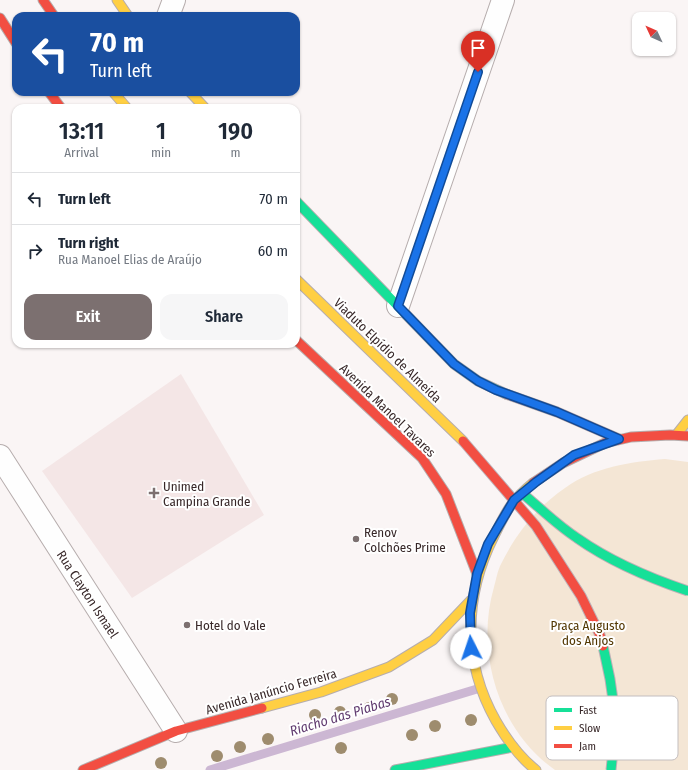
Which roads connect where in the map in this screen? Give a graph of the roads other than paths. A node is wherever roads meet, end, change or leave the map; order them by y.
1 (43, 0) edge
2 (117, 0) edge
3 (174, 0) edge
4 (503, 0) edge
5 (51, 12) edge
6 (125, 12) edge
7 (170, 12) edge
8 (0, 18) edge
9 (12, 37) edge
10 (116, 96) edge
11 (194, 96) edge
12 (124, 104) edge
13 (201, 104) edge
14 (300, 206) edge
15 (300, 283) edge
16 (398, 306) junction
17 (300, 344) edge
18 (688, 420) edge
19 (677, 434) junction
20 (688, 436) edge
21 (619, 439) junction
22 (463, 440) junction
23 (0, 456) edge
24 (477, 574) junction
25 (688, 591) edge
26 (472, 600) junction
27 (612, 696) edge
28 (176, 731) junction
29 (513, 747) junction
30 (611, 760) edge
31 (533, 769) edge
32 (83, 770) edge
33 (395, 770) edge
34 (610, 770) edge

1 - 5 main road
2 - 6 main road
3 - 7 street
4 - 16 street
8 - 9 main road
10 - 12 main road
11 - 13 main road
14 - 16 main road
15 - 22 main road, Viaduto Elpídio de Almeida
16 - 21 main road
17 - 24 main road, Avenida Manoel Tavares
18 - 19 main road
19 - 20 main road
19 - 21 main road
21 - 24 main road
22 - 25 main road, Viaduto Elpídio de Almeida, bridge
22 - 27 main road, Viaduto Elpídio de Almeida, bridge
23 - 28 street, Rua Clayton Ismael
24 - 26 main road
26 - 28 main road, Avenida Janúncio Ferreira
26 - 29 main road
28 - 32 main road, Avenida Janúncio Ferreira
29 - 31 main road
29 - 33 main road
30 - 34 main road, Viaduto Elpídio de Almeida, bridge

